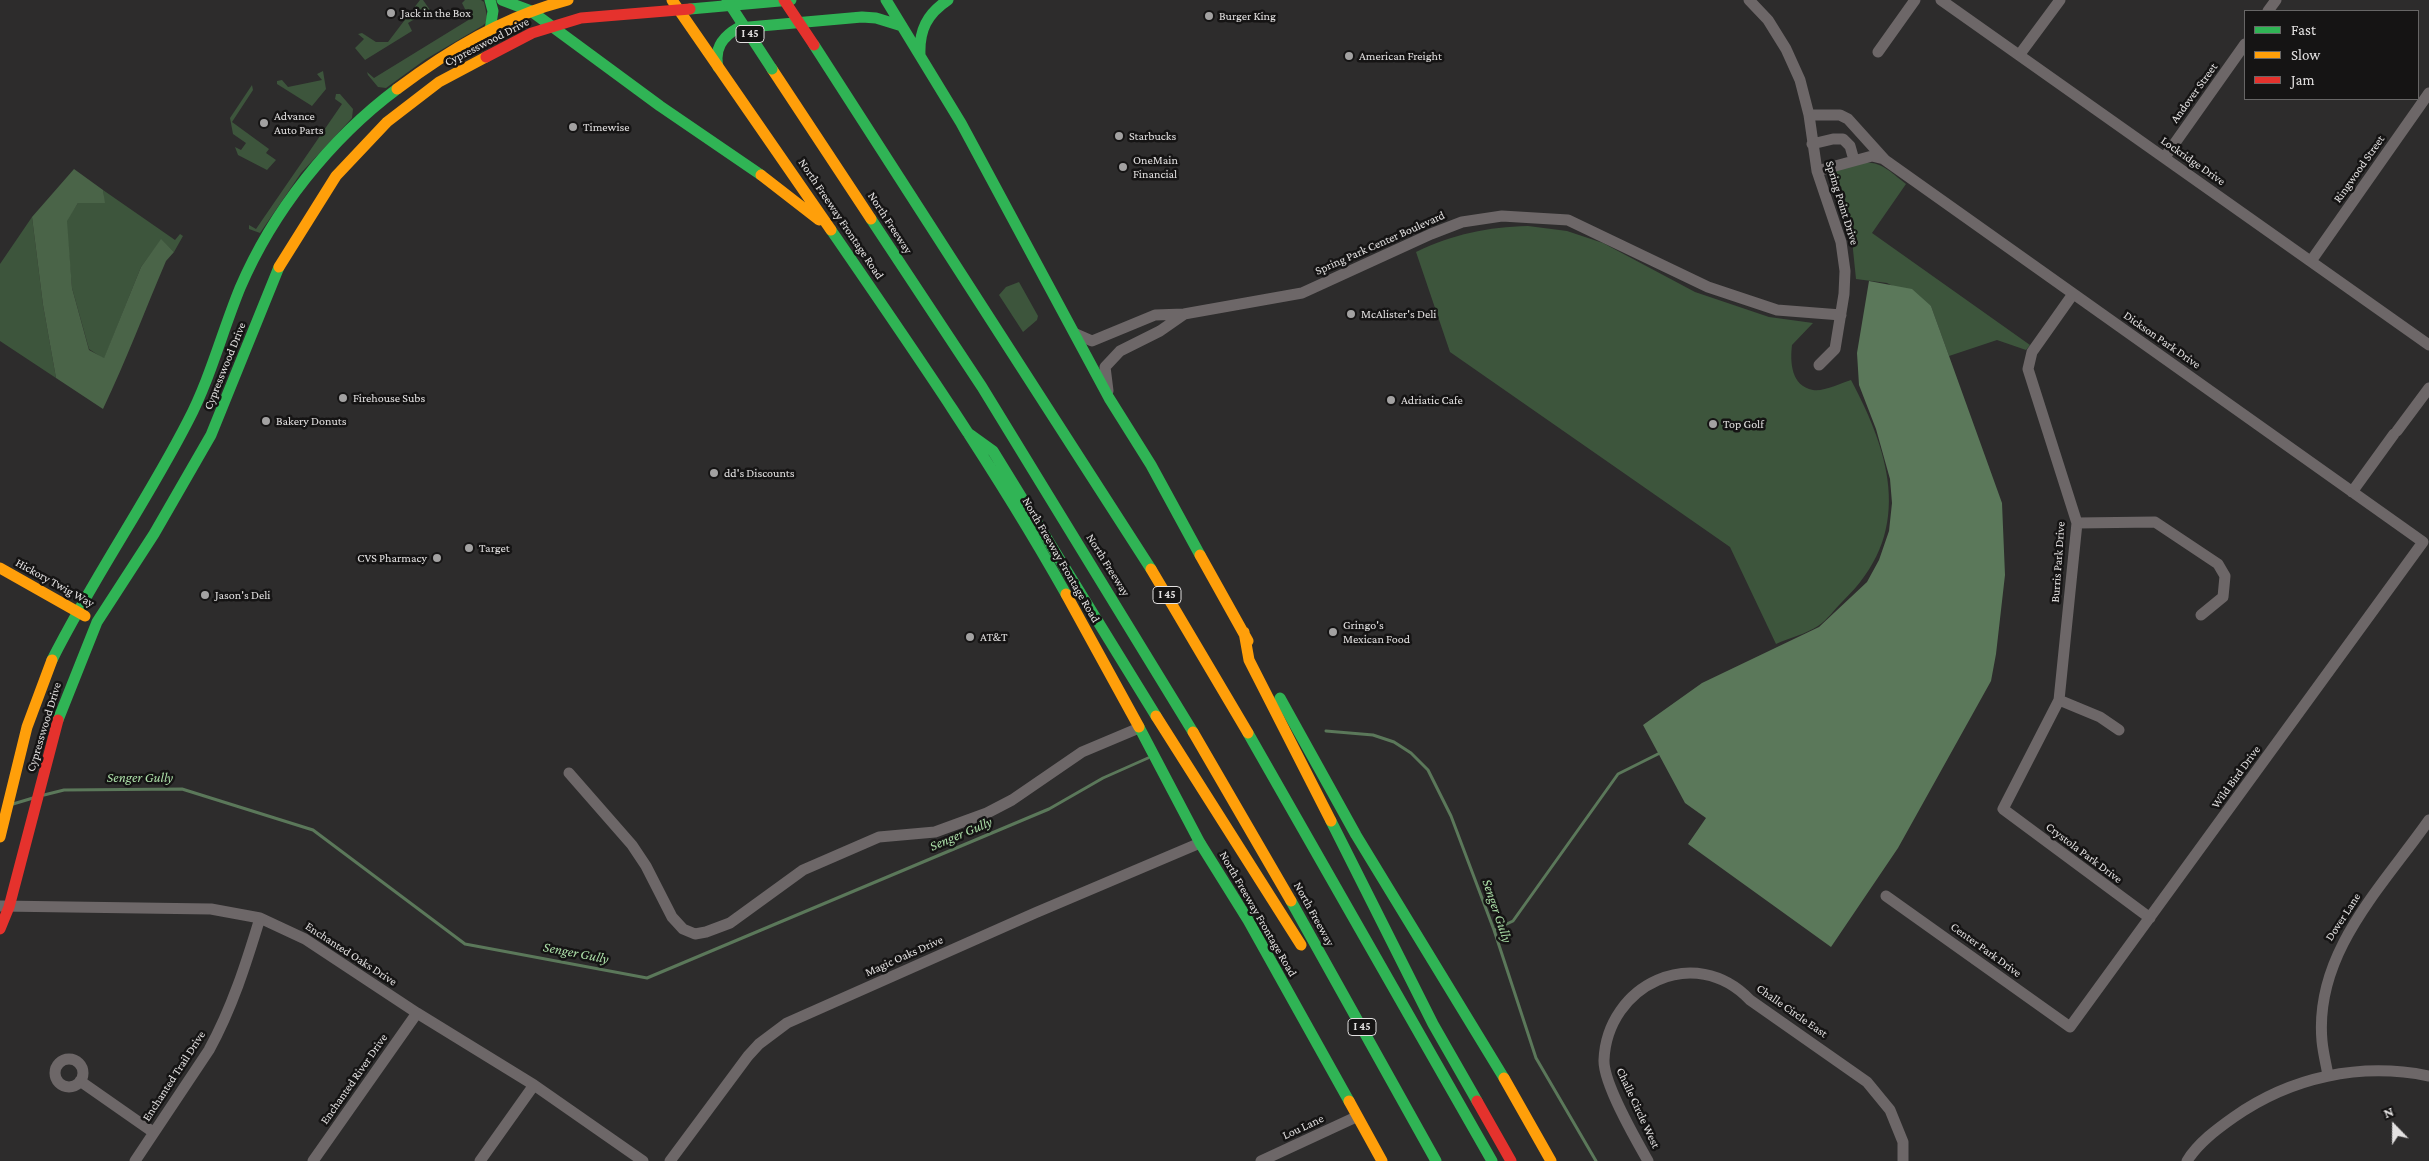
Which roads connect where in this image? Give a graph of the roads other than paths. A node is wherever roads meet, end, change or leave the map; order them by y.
1 (490, 0) edge
2 (502, 0) edge
3 (526, 0) edge
4 (568, 0) edge
5 (727, 0) edge
6 (784, 0) edge
7 (791, 0) edge
8 (886, 0) edge
9 (948, 0) edge
10 (1749, 0) edge
11 (1916, 0) edge
12 (1941, 0) edge
13 (2060, 0) edge
14 (674, 4) edge
15 (531, 11) junction
16 (902, 26) junction
17 (551, 27) junction
18 (490, 30) junction
19 (2244, 45) edge
20 (1878, 52) dead end
21 (2020, 54) junction
22 (920, 55) junction
23 (718, 68) junction
24 (2429, 93) edge
25 (1809, 115) junction
26 (1812, 144) junction
27 (2165, 157) junction
28 (1854, 160) junction
29 (1885, 160) junction
30 (1817, 171) junction
31 (832, 230) junction
32 (272, 251) junction
33 (2311, 261) junction
34 (2074, 294) junction
35 (1184, 314) junction
36 (1841, 315) junction
37 (1076, 334) junction
38 (2429, 345) edge
39 (1819, 364) dead end
40 (2429, 388) edge
41 (1110, 398) junction
42 (199, 429) junction
43 (968, 433) junction
44 (2352, 492) junction
45 (2077, 523) junction
46 (2423, 542) joint
47 (0, 568) edge
48 (76, 612) junction
49 (2201, 615) dead end
50 (97, 622) junction
51 (1244, 632) junction
52 (2059, 700) junction
53 (48, 707) junction
54 (1139, 728) junction
55 (2120, 730) dead end
56 (569, 773) dead end
57 (2003, 810) joint
58 (2429, 820) edge
59 (0, 836) edge
60 (1200, 843) junction
61 (1886, 896) dead end
62 (4, 907) edge
63 (260, 918) junction
64 (2150, 918) junction
65 (0, 929) edge
66 (1309, 959) dead end
67 (1619, 1011) joint
68 (417, 1013) junction
69 (2070, 1028) joint
70 (1364, 1057) dead end
71 (1387, 1072) junction
72 (2328, 1075) junction
73 (2429, 1076) edge
74 (80, 1081) dead end
75 (534, 1084) junction
76 (1356, 1117) junction
77 (153, 1132) junction
78 (135, 1161) edge
79 (313, 1161) edge
80 (480, 1161) edge
81 (643, 1161) edge
82 (670, 1161) edge
83 (1262, 1161) edge
84 (1382, 1161) edge
85 (1436, 1161) edge
86 (1492, 1161) edge
87 (1511, 1161) edge
88 (1551, 1161) edge
89 (1648, 1161) edge
90 (1902, 1161) edge
91 (2187, 1161) edge

1 - 18 main road
2 - 15 main road
3 - 15 main road
4 - 15 main road, Cypresswood Drive
5 - 71 main road, North Freeway / I 45, bridge
6 - 86 main road, I 45, bridge
7 - 14 main road, Cypresswood Drive
8 - 16 main road
9 - 22 main road
10 - 25 street, Spring Point Drive
11 - 20 street
12 - 21 street, Lockridge Drive
13 - 21 street
14 - 17 main road, Cypresswood Drive
14 - 23 main road, North Freeway Frontage Road
15 - 17 main road
15 - 18 main road, Cypresswood Drive
16 - 22 main road
16 - 23 main road
17 - 31 main road
17 - 32 main road, Cypresswood Drive
18 - 32 main road, Cypresswood Drive
19 - 27 street, Andover Street
21 - 27 street, Lockridge Drive
22 - 37 main road
23 - 31 main road, North Freeway Frontage Road
24 - 33 street, Ringwood Street
25 - 26 street, Spring Point Drive
25 - 29 street, Dickson Park Drive
26 - 28 street
26 - 30 street, Spring Point Drive
27 - 33 street, Lockridge Drive
28 - 29 street
28 - 30 street
29 - 34 street, Dickson Park Drive
30 - 36 street, Spring Point Drive
31 - 43 main road, North Freeway Frontage Road
32 - 42 main road, Cypresswood Drive
32 - 42 main road, Cypresswood Drive
33 - 38 street, Lockridge Drive
34 - 44 street, Dickson Park Drive
34 - 45 street, Burris Park Drive
35 - 36 street, Spring Park Center Boulevard
35 - 37 street, Spring Park Center Boulevard
35 - 41 street, Spring Park Center Boulevard
36 - 39 street, Spring Point Drive
37 - 41 main road
40 - 44 street
41 - 51 main road
42 - 48 main road, Cypresswood Drive
42 - 50 main road, Cypresswood Drive
43 - 54 main road, North Freeway Frontage Road
43 - 66 main road
44 - 46 street, Dickson Park Drive
45 - 49 street
45 - 52 street, Burris Park Drive
46 - 64 street, Wild Bird Drive
47 - 48 main road, Hickory Twig Way
48 - 50 main road, Hickory Twig Way
48 - 53 main road, Cypresswood Drive
50 - 53 main road, Cypresswood Drive
51 - 87 main road
51 - 88 main road
52 - 55 street
52 - 57 street, Burris Park Drive
53 - 59 main road, Cypresswood Drive
53 - 62 main road, Cypresswood Drive
54 - 56 street
54 - 60 main road, North Freeway Frontage Road
57 - 64 street, Crystola Park Drive
58 - 72 street, Dover Lane
60 - 76 main road, North Freeway Frontage Road
60 - 82 street, Magic Oaks Drive
61 - 69 street, Center Park Drive
62 - 63 street, Enchanted Oaks Drive
62 - 65 main road, Cypresswood Drive
63 - 68 street, Enchanted Oaks Drive
63 - 77 street, Enchanted Trail Drive
64 - 69 street, Wild Bird Drive
67 - 89 street, Challe Circle West
67 - 90 street, Challe Circle East
68 - 75 street, Enchanted Oaks Drive
68 - 79 street, Enchanted River Drive
70 - 71 main road
71 - 85 main road, North Freeway / I 45
72 - 73 street
72 - 91 street
74 - 77 street
75 - 80 street
75 - 81 street, Enchanted Oaks Drive
76 - 83 street, Lou Lane
76 - 84 main road, North Freeway Frontage Road
77 - 78 street, Enchanted Trail Drive

